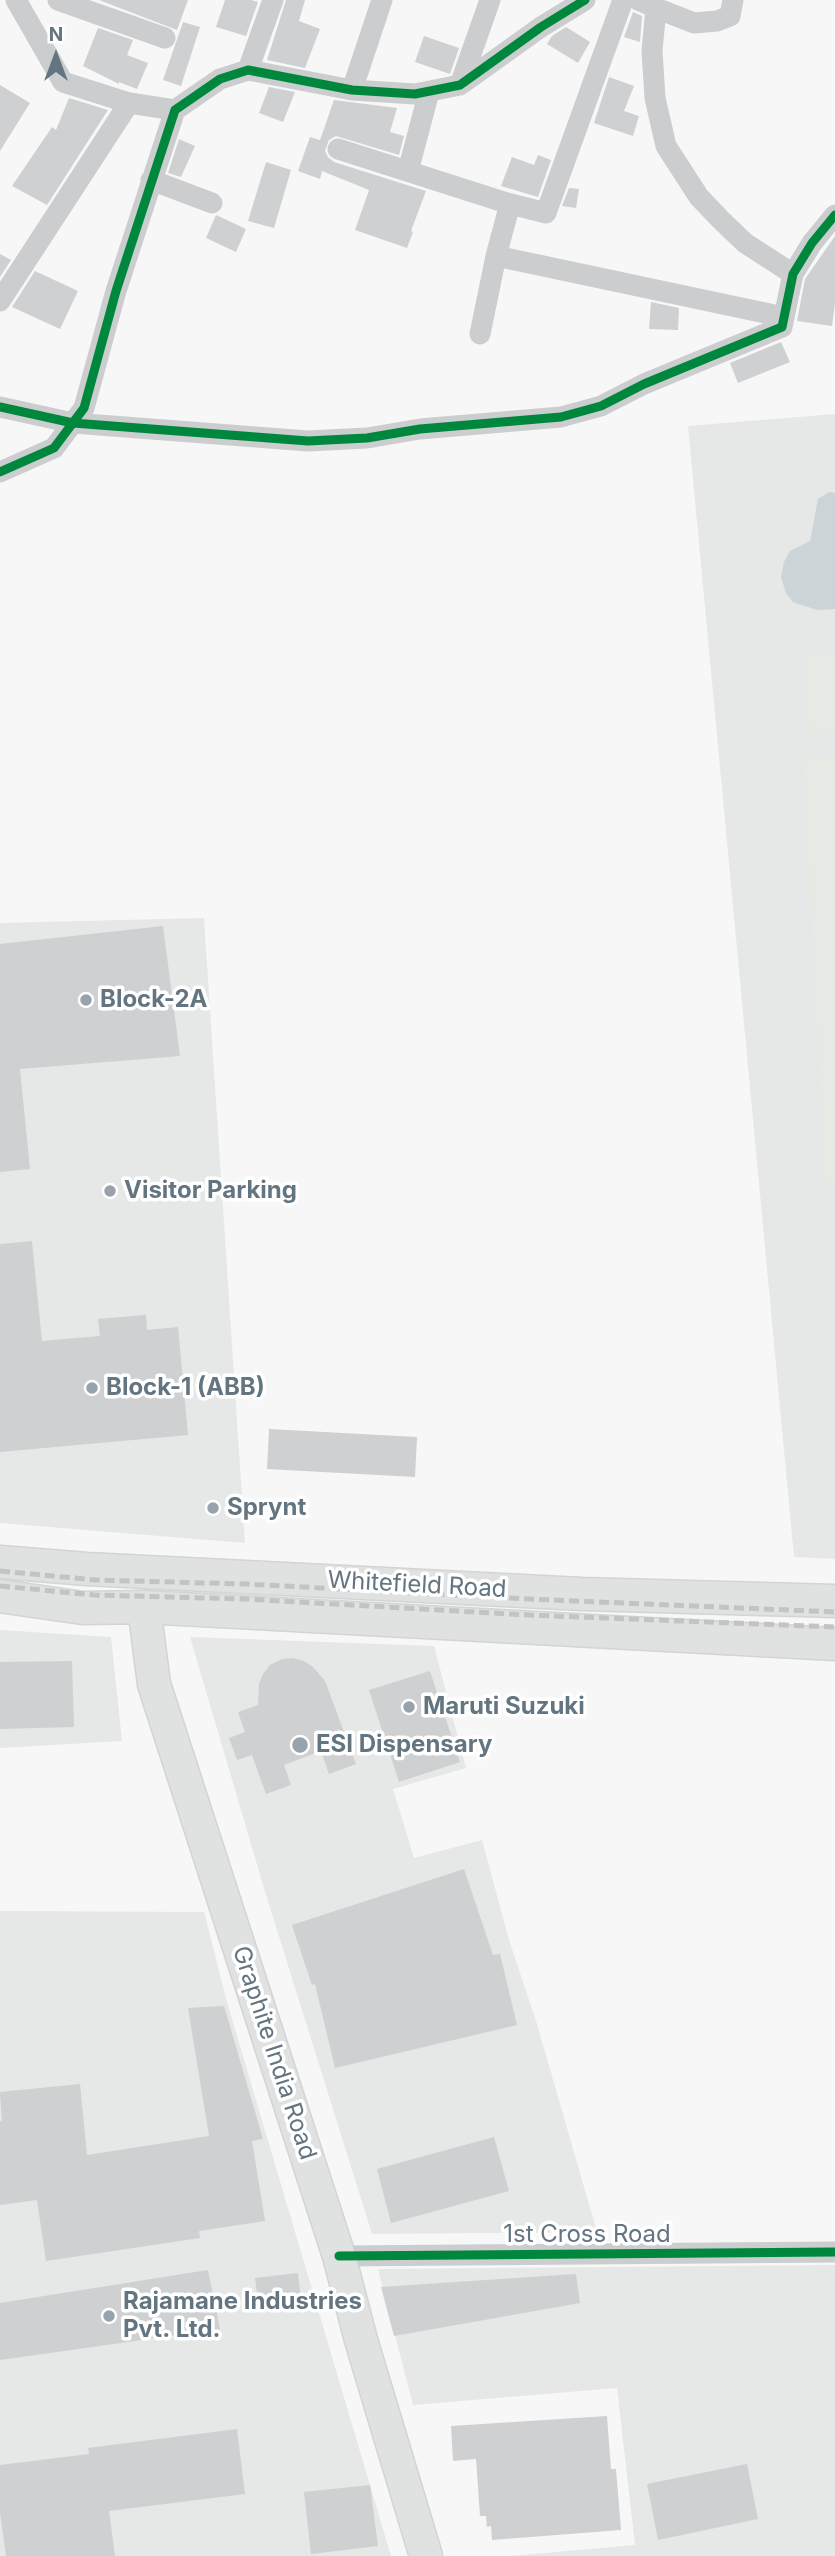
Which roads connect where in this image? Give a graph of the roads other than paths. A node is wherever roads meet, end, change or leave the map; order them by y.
1 (16, 0) edge
2 (58, 0) edge
3 (273, 0) edge
4 (382, 0) edge
5 (490, 0) edge
6 (585, 0) edge
7 (623, 0) edge
8 (733, 0) edge
9 (647, 4) edge
10 (165, 38) dead end
11 (248, 70) junction
12 (460, 85) junction
13 (352, 90) junction
14 (429, 92) junction
15 (129, 103) junction
16 (175, 110) junction
17 (338, 149) dead end
18 (408, 171) junction
19 (151, 180) junction
20 (835, 200) edge
21 (212, 202) dead end
22 (507, 203) junction
23 (835, 215) edge
24 (496, 256) junction
25 (793, 274) junction
26 (0, 301) edge
27 (784, 317) junction
28 (480, 334) dead end
29 (0, 407) edge
30 (73, 423) junction
31 (0, 472) edge
32 (0, 1562) edge
33 (0, 1596) edge
34 (835, 1601) edge
35 (144, 1607) junction
36 (835, 1644) edge
37 (835, 2252) edge
38 (339, 2256) junction
39 (426, 2556) edge

1 - 15 street
2 - 10 street
3 - 11 street
4 - 13 street
5 - 12 street
6 - 12 street
7 - 22 street
8 - 9 street
9 - 25 street
11 - 13 street
11 - 16 street
12 - 14 street
13 - 14 street
14 - 18 street
15 - 16 street
15 - 26 street
16 - 19 street
17 - 18 street
18 - 22 street
19 - 21 street
19 - 30 street
20 - 23 street
22 - 24 street
23 - 25 street
24 - 27 street
24 - 28 street
25 - 27 street
27 - 30 street
29 - 30 street
30 - 31 street
32 - 34 main road, Whitefield Road
33 - 35 main road
35 - 36 main road, Whitefield Road
35 - 38 main road, Graphite India Road
37 - 38 street, 1st Cross Road
38 - 39 main road, Graphite India Road

